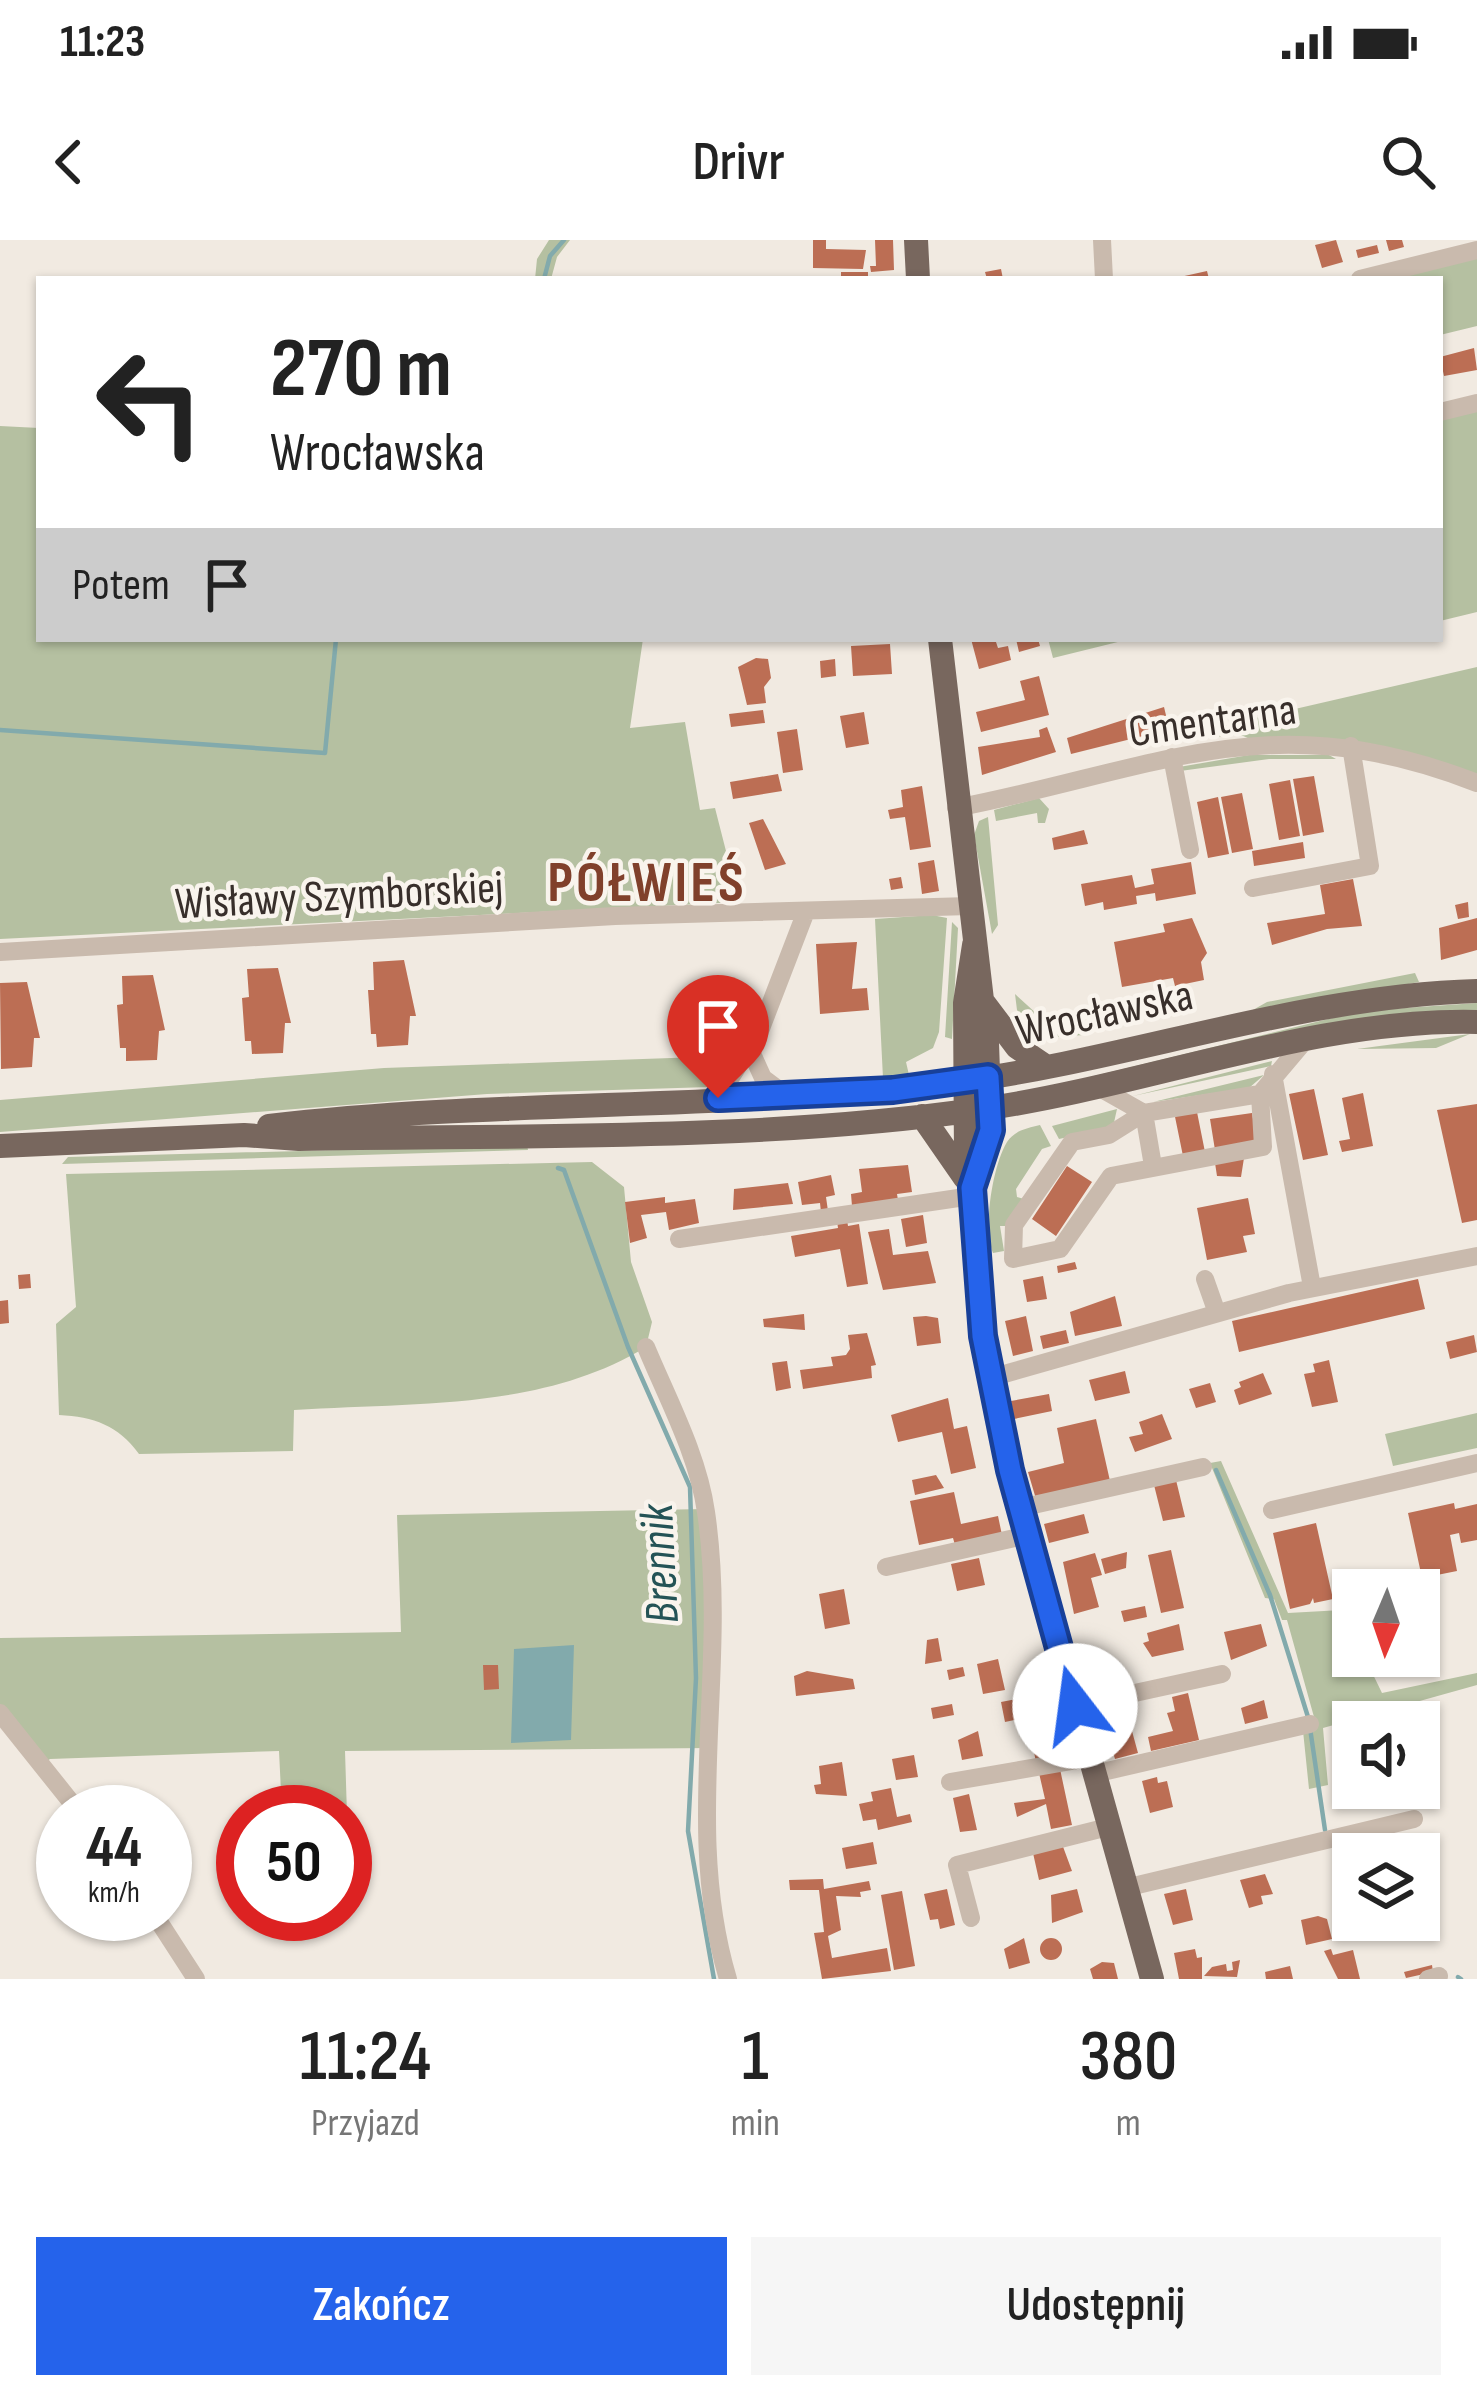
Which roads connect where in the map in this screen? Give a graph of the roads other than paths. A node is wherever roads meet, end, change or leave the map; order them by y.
1 (916, 240) edge
2 (1102, 240) edge
3 (1477, 250) edge
4 (918, 276) edge
5 (1104, 276) edge
6 (1372, 276) edge
7 (1477, 403) edge
8 (1443, 411) edge
9 (940, 642) edge
10 (1351, 746) junction
11 (1172, 757) junction
12 (1477, 783) edge
13 (956, 808) junction
14 (1190, 850) dead end
15 (1252, 888) dead end
16 (970, 906) junction
17 (805, 914) junction
18 (974, 945) junction
19 (0, 952) edge
20 (1477, 991) edge
21 (983, 1002) junction
22 (1477, 1022) edge
23 (1303, 1043) junction
24 (749, 1047) junction
25 (1045, 1066) junction
26 (1273, 1074) junction
27 (975, 1079) junction
28 (1098, 1087) junction
29 (1260, 1094) junction
30 (787, 1096) junction
31 (718, 1098) junction
32 (976, 1110) junction
33 (1144, 1113) junction
34 (922, 1116) junction
35 (244, 1135) junction
36 (0, 1146) edge
37 (1153, 1166) junction
38 (972, 1192) junction
39 (679, 1239) dead end
40 (1477, 1256) edge
41 (1012, 1259) junction
42 (976, 1264) junction
43 (1205, 1279) dead end
44 (1312, 1287) junction
45 (1217, 1313) junction
46 (646, 1347) dead end
47 (990, 1378) junction
48 (1477, 1463) edge
49 (1203, 1467) dead end
50 (1020, 1508) junction
51 (1272, 1510) dead end
52 (1028, 1535) junction
53 (886, 1567) dead end
54 (1222, 1674) dead end
55 (1075, 1706) junction
56 (0, 1713) edge
57 (1310, 1724) dead end
58 (1091, 1766) junction
59 (950, 1782) dead end
60 (57, 1785) edge
61 (1414, 1819) dead end
62 (1108, 1827) junction
63 (1125, 1888) junction
64 (970, 1918) dead end
65 (171, 1941) edge
66 (196, 1979) edge
67 (728, 1979) edge
68 (1152, 1979) edge

1 - 4 main road
2 - 5 street
3 - 6 street
7 - 8 street
9 - 13 main road
10 - 11 street, Cmentarna
10 - 12 street, Cmentarna
10 - 15 street
11 - 13 street, Cmentarna
11 - 14 street
13 - 16 main road
16 - 17 street, Wisławy Szymborskiej
16 - 18 main road
17 - 19 street, Wisławy Szymborskiej
17 - 24 street
18 - 21 main road
18 - 27 main road
20 - 25 main road, Wrocławska
21 - 25 main road
21 - 27 main road
22 - 23 main road, Wrocławska
23 - 26 street
23 - 28 main road, Wrocławska
24 - 30 street
24 - 31 street
25 - 27 main road, Wrocławska
26 - 29 street
26 - 44 street
27 - 30 main road, Wrocławska
27 - 32 main road
28 - 32 main road, Wrocławska
28 - 33 street
29 - 33 street
29 - 37 street
30 - 31 main road, Wrocławska
31 - 35 main road, Wrocławska
32 - 34 main road, Wrocławska
32 - 38 main road
33 - 37 street
33 - 41 street
34 - 35 main road, Wrocławska
34 - 38 main road
35 - 36 main road, Wrocławska
37 - 41 street
38 - 39 street
38 - 42 main road
40 - 44 street
41 - 42 street
42 - 47 main road
43 - 45 street
44 - 45 street
45 - 47 street
46 - 67 street
47 - 50 main road
48 - 51 street
49 - 50 street
50 - 52 main road
52 - 53 street
52 - 55 main road
54 - 55 street
55 - 58 main road
56 - 60 street
57 - 58 street
58 - 59 street
58 - 62 main road
61 - 63 street
62 - 63 main road
62 - 64 street
63 - 68 main road
65 - 66 street

